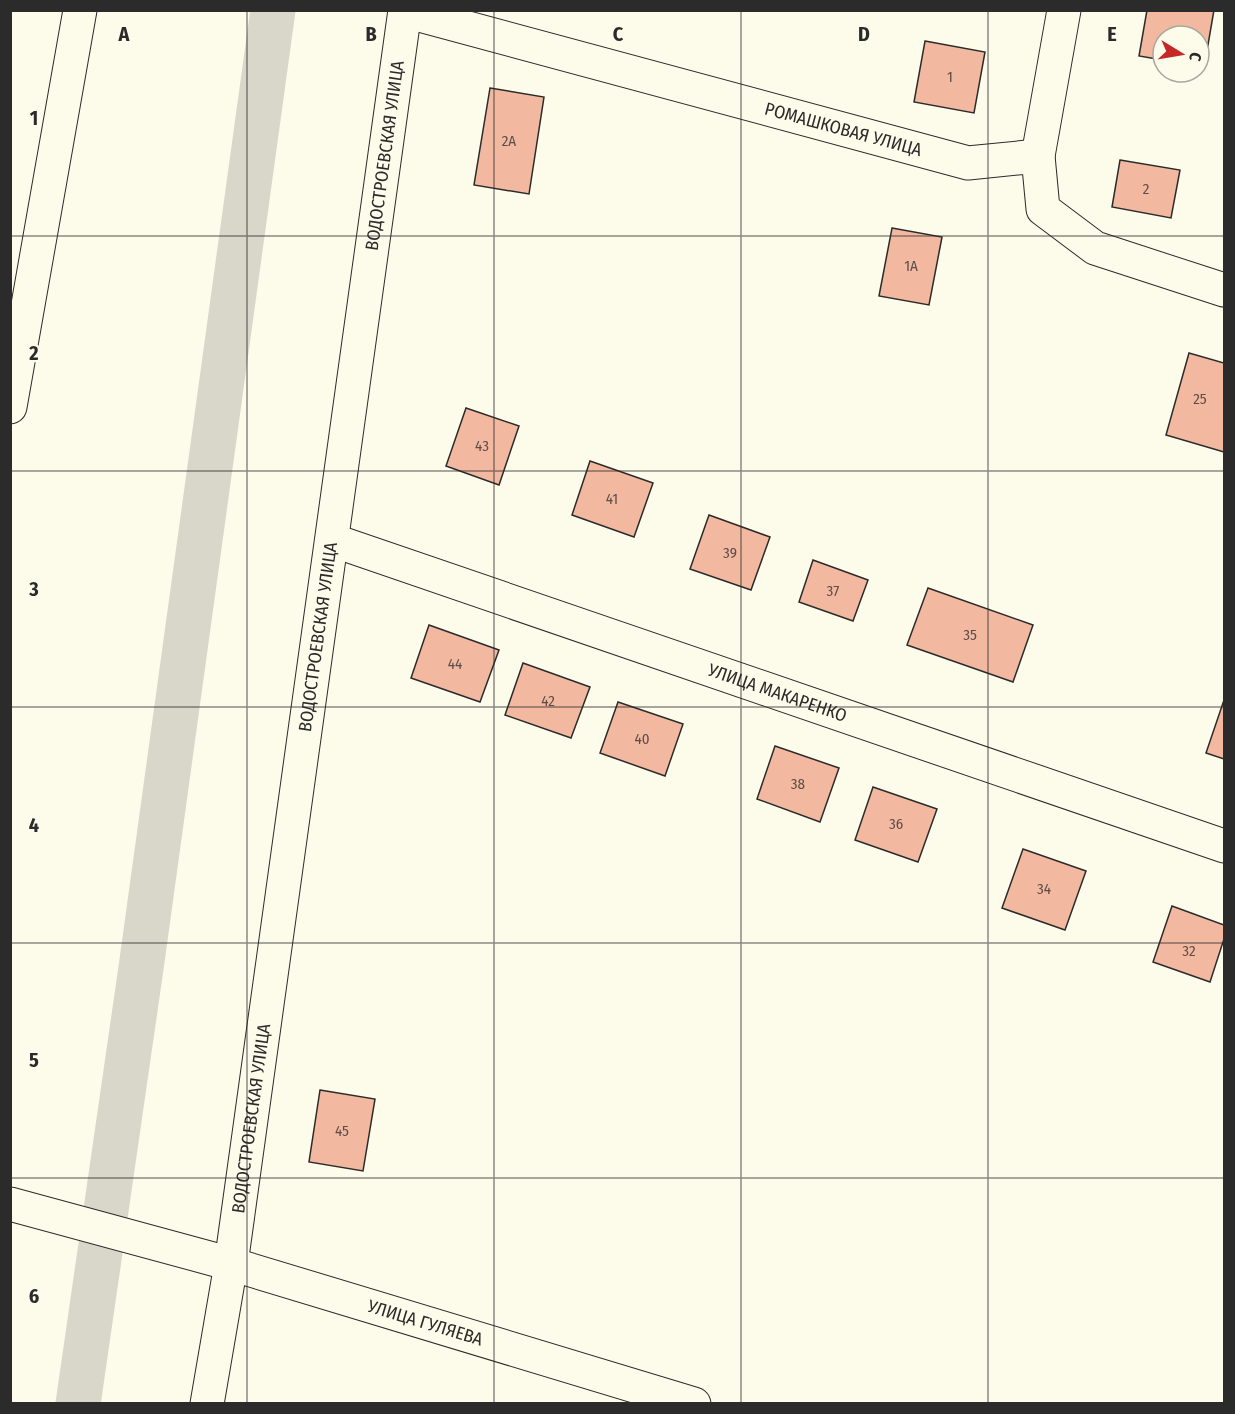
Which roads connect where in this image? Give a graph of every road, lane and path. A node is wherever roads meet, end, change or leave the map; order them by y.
1 (80, 10) edge
2 (1064, 10) edge
3 (405, 11) edge
4 (1038, 156) junction
5 (1224, 290) edge
6 (10, 407) edge
7 (332, 540) junction
8 (1224, 846) edge
9 (10, 1204) edge
10 (231, 1264) junction
11 (207, 1404) edge
12 (694, 1404) edge

1 - 6 street
2 - 4 street
3 - 4 street, РОМАШКОВАЯ УЛИЦА
3 - 7 street, ВОДОСТРОЕВСКАЯ УЛИЦА
4 - 5 street
7 - 8 street, УЛИЦА МАКАРЕНКО
7 - 10 street, ВОДОСТРОЕВСКАЯ УЛИЦА
9 - 10 street, УЛИЦА ГУЛЯЕВА
10 - 11 street, ВОДОСТРОЕВСКАЯ УЛИЦА
10 - 12 street, УЛИЦА ГУЛЯЕВА

